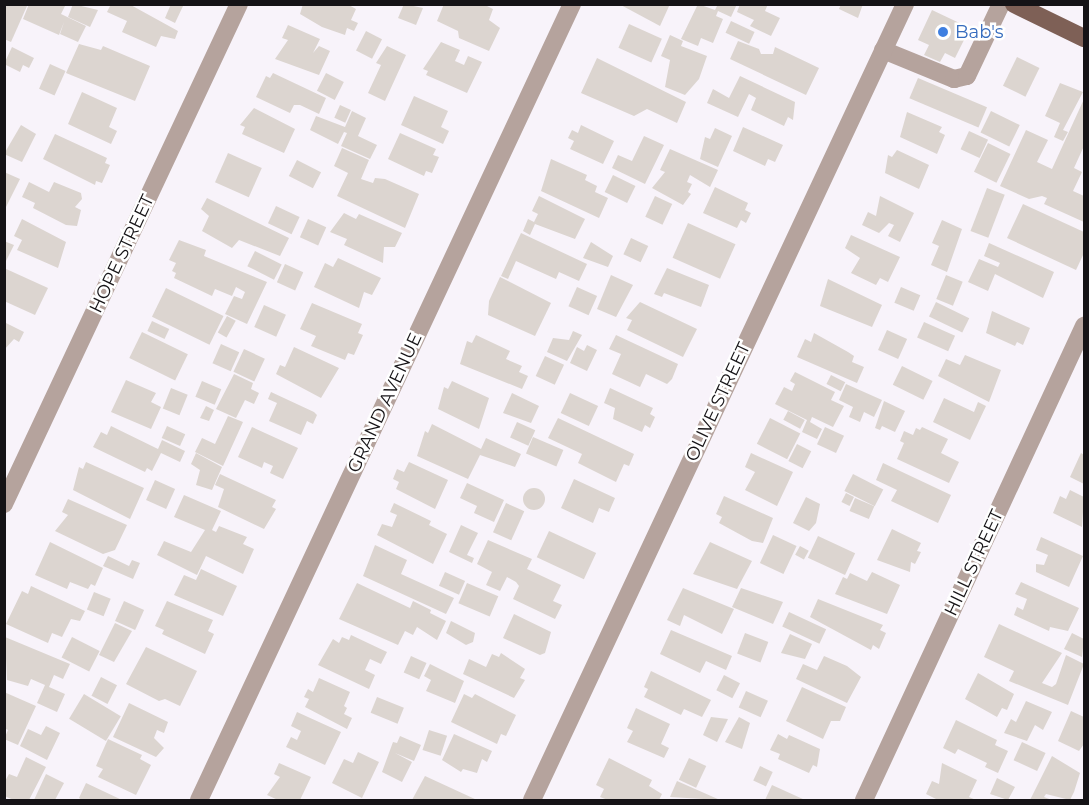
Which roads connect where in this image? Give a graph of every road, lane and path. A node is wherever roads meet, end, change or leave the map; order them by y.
1 (239, 4) edge
2 (572, 4) edge
3 (905, 4) edge
4 (1001, 4) edge
5 (1014, 4) edge
6 (1084, 38) edge
7 (883, 50) junction
8 (1084, 326) edge
9 (4, 504) edge
10 (198, 801) edge
11 (532, 801) edge
12 (864, 801) edge

1 - 9 street, HOPE STREET
2 - 10 street, GRAND AVENUE
3 - 7 street, OLIVE STREET
4 - 7 street
5 - 6 main road
7 - 11 street, OLIVE STREET
8 - 12 street, HILL STREET

